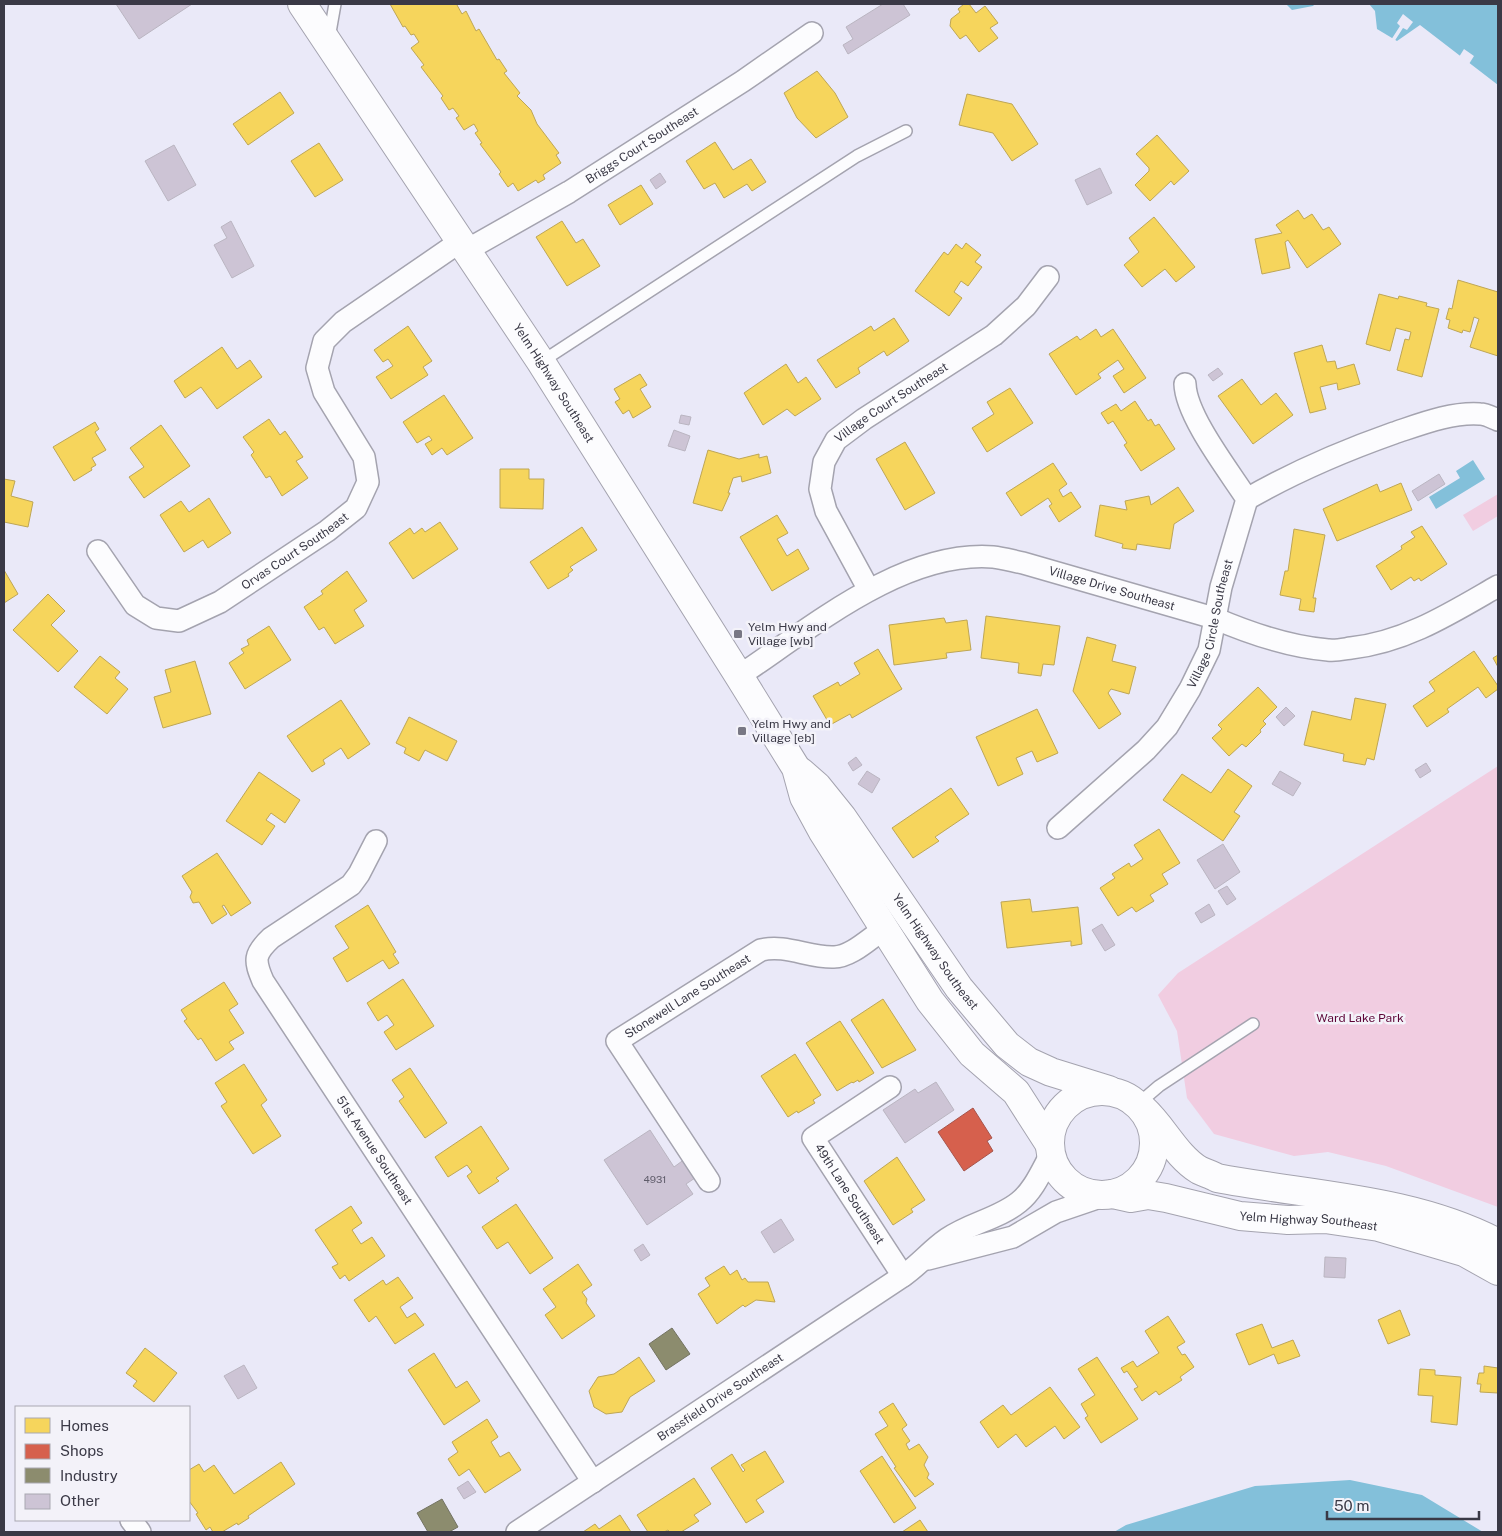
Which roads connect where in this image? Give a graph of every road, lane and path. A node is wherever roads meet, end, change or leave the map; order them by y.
1 (302, 4) edge
2 (335, 4) edge
3 (812, 33) dead end
4 (328, 44) junction
5 (906, 132) dead end
6 (464, 246) junction
7 (1048, 277) dead end
8 (541, 362) junction
9 (1185, 384) dead end
10 (1498, 420) edge
11 (1247, 499) junction
12 (98, 551) dead end
13 (1498, 586) edge
14 (869, 590) junction
15 (1214, 618) junction
16 (739, 676) junction
17 (796, 768) junction
18 (1058, 828) dead end
19 (376, 841) dead end
20 (884, 929) junction
21 (1253, 1024) dead end
22 (890, 1087) dead end
23 (1109, 1090) junction
24 (1140, 1107) junction
25 (1050, 1150) junction
26 (708, 1181) dead end
27 (1109, 1195) junction
28 (1498, 1243) edge
29 (923, 1261) junction
30 (1498, 1271) edge
31 (903, 1276) junction
32 (593, 1482) junction
33 (132, 1521) edge
34 (140, 1532) edge
35 (517, 1532) edge

1 - 4 main road, Yelm Highway Southeast
2 - 4 lane
3 - 6 street, Briggs Court Southeast
4 - 6 main road, Yelm Highway Southeast
5 - 8 lane
6 - 8 main road, Yelm Highway Southeast
6 - 12 street, Orvas Court Southeast
7 - 14 street, Village Court Southeast
8 - 16 main road, Yelm Highway Southeast
9 - 11 street
10 - 11 street
11 - 15 street, Village Circle Southeast
13 - 15 street, Village Drive Southeast
14 - 15 street, Village Drive Southeast
14 - 16 street, Village Drive Southeast
15 - 18 street, Village Circle Southeast
16 - 17 main road, Yelm Highway Southeast
17 - 20 main road, Yelm Highway Southeast
17 - 23 main road, Yelm Highway Southeast
19 - 32 street, 51st Avenue Southeast
20 - 25 main road, Yelm Highway Southeast
20 - 26 street, Stonewell Lane Southeast
21 - 24 lane
22 - 31 street, 49th Lane Southeast
23 - 24 main road
23 - 25 main road
24 - 27 main road
24 - 28 main road, Yelm Highway Southeast
25 - 27 main road
25 - 29 street, Brassfield Drive Southeast
27 - 29 street, Brassfield Drive Southeast
27 - 30 main road, Yelm Highway Southeast
29 - 31 street, Brassfield Drive Southeast
31 - 32 street, Brassfield Drive Southeast
32 - 35 street, Brassfield Drive Southeast
33 - 34 street

